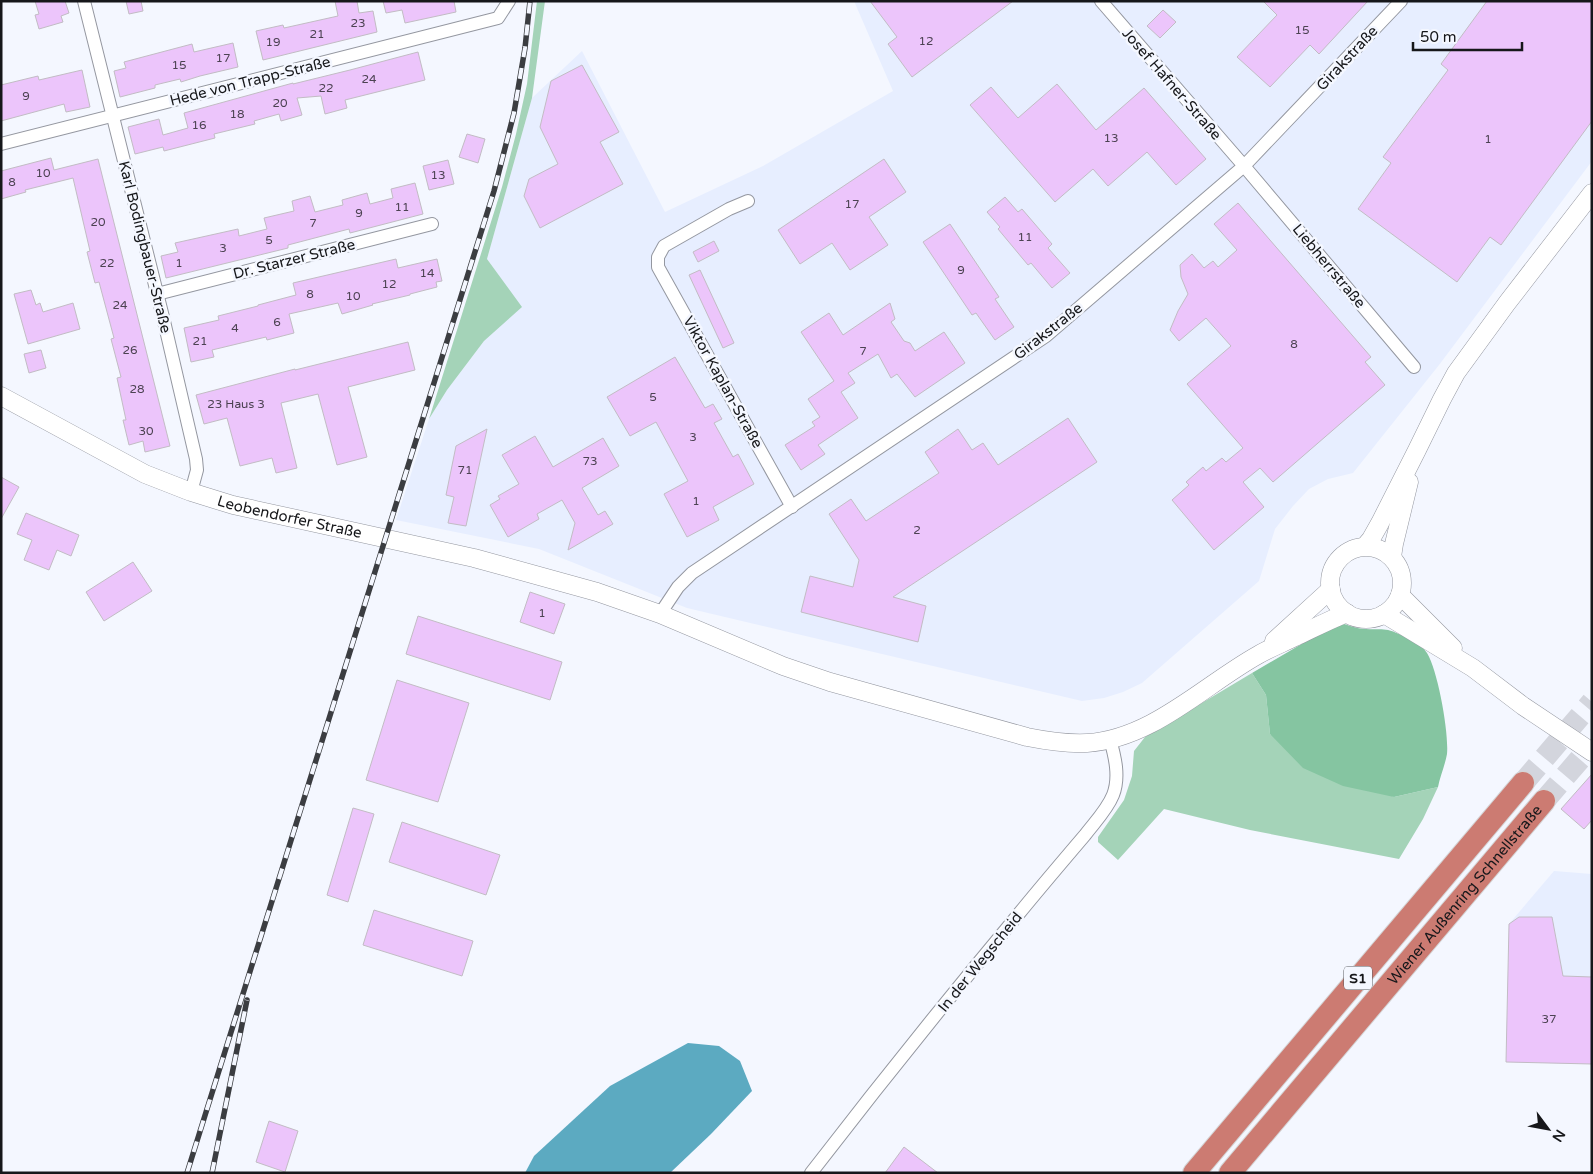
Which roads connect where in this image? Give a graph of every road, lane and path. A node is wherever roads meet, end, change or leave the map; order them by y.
1 (84, 1) edge
2 (509, 1) edge
3 (1100, 1) edge
4 (1401, 1) edge
5 (112, 116) junction
6 (1, 144) edge
7 (1244, 166) junction
8 (1592, 193) edge
9 (748, 201) dead end
10 (432, 224) dead end
11 (157, 294) junction
12 (1414, 367) dead end
13 (1, 396) edge
14 (1418, 450) junction
15 (191, 492) junction
16 (792, 507) junction
17 (1365, 546) junction
18 (1392, 557) junction
19 (1331, 589) junction
20 (1400, 595) junction
21 (1347, 613) junction
22 (660, 614) junction
23 (1384, 614) junction
24 (1258, 655) junction
25 (1473, 668) junction
26 (1110, 739) junction
27 (1592, 752) edge
28 (1523, 783) tunnel mouth
29 (1544, 801) tunnel mouth
30 (811, 1173) edge
31 (1194, 1173) edge
32 (1230, 1173) edge

1 - 5 street, Karl Bodingbauer-Straße
2 - 5 street, Hede von Trapp-Straße
3 - 7 street, Josef Hafner-Straße
4 - 7 street, Girakstraße
5 - 6 street, Hede von Trapp-Straße
5 - 11 street, Karl Bodingbauer-Straße
7 - 12 street, Liebherrstraße
7 - 16 street, Girakstraße
8 - 14 main road
9 - 16 street, Viktor Kaplan-Straße
10 - 11 street, Dr. Starzer Straße
11 - 15 street, Karl Bodingbauer-Straße
13 - 15 main road, Leobendorfer Straße
14 - 17 main road
14 - 18 main road
15 - 22 main road, Leobendorfer Straße
16 - 22 street, Girakstraße
17 - 18 main road
17 - 19 main road
18 - 20 main road
19 - 21 main road
19 - 24 main road
20 - 23 main road
20 - 25 main road
21 - 23 main road
21 - 24 main road
22 - 26 main road, Leobendorfer Straße
23 - 25 main road
24 - 26 main road, Leobendorfer Straße
25 - 27 main road
26 - 30 street, In der Wegscheid
28 - 31 highway, Wiener Außenring Schnellstraße / S1
29 - 32 highway, Wiener Außenring Schnellstraße / S1

